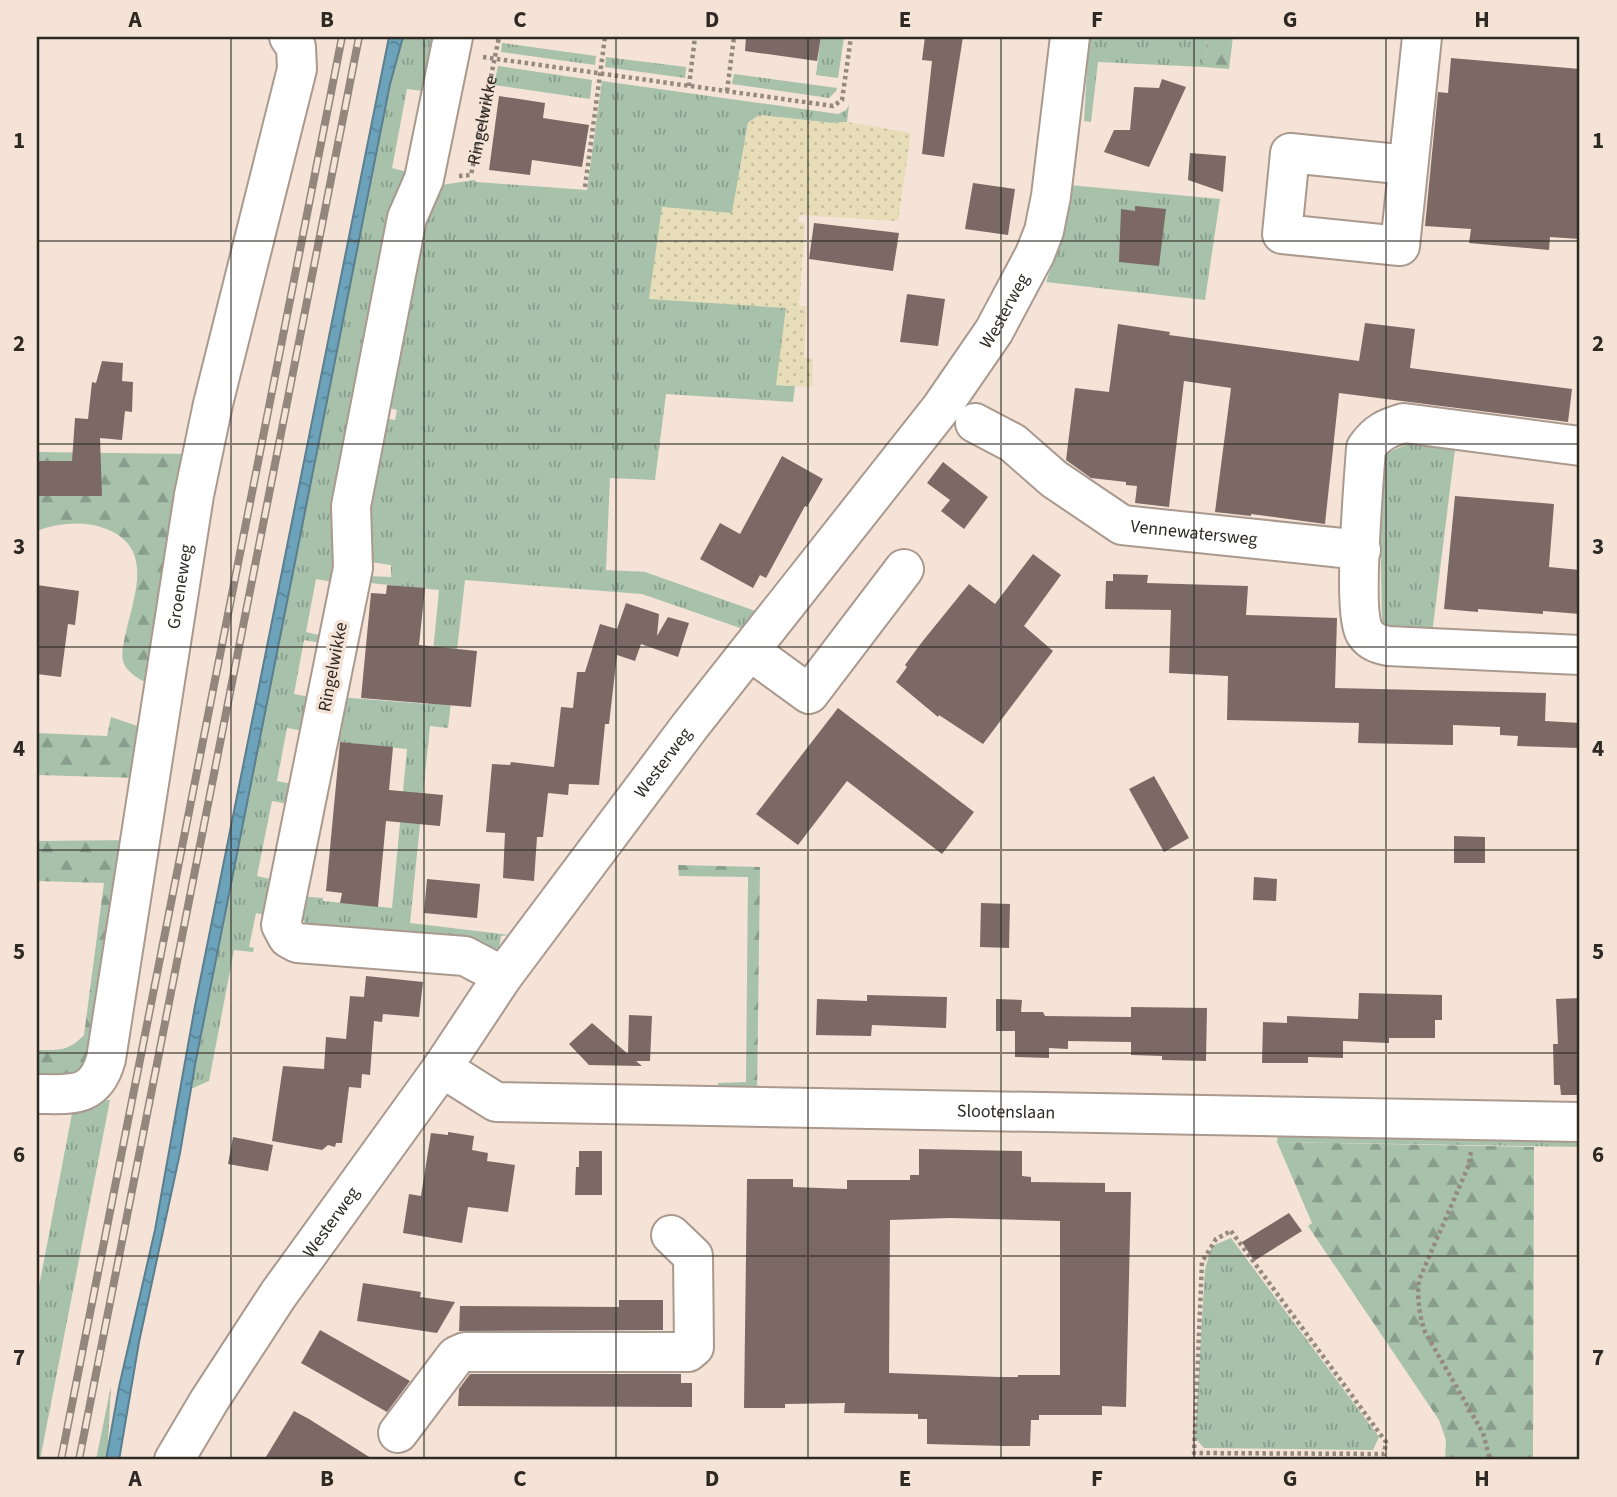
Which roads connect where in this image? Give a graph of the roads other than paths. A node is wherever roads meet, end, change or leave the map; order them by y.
1 (289, 37) edge
2 (1070, 37) edge
3 (1422, 37) edge
4 (452, 45) edge
5 (1408, 165) dead end
6 (975, 423) dead end
7 (1580, 446) edge
8 (1360, 550) junction
9 (904, 569) dead end
10 (750, 651) junction
11 (1580, 655) edge
12 (503, 976) junction
13 (442, 1068) junction
14 (37, 1094) edge
15 (1580, 1122) edge
16 (671, 1235) dead end
17 (398, 1433) dead end
18 (174, 1460) edge

1 - 14 street, Groeneweg
2 - 10 street, Westerweg
3 - 5 street
4 - 12 street, Ringelwikke
6 - 8 street, Vennewatersweg
7 - 8 street
8 - 11 street
9 - 10 street
10 - 12 street, Westerweg
12 - 13 street, Westerweg
13 - 15 street, Slootenslaan
13 - 18 street, Westerweg
16 - 17 street

